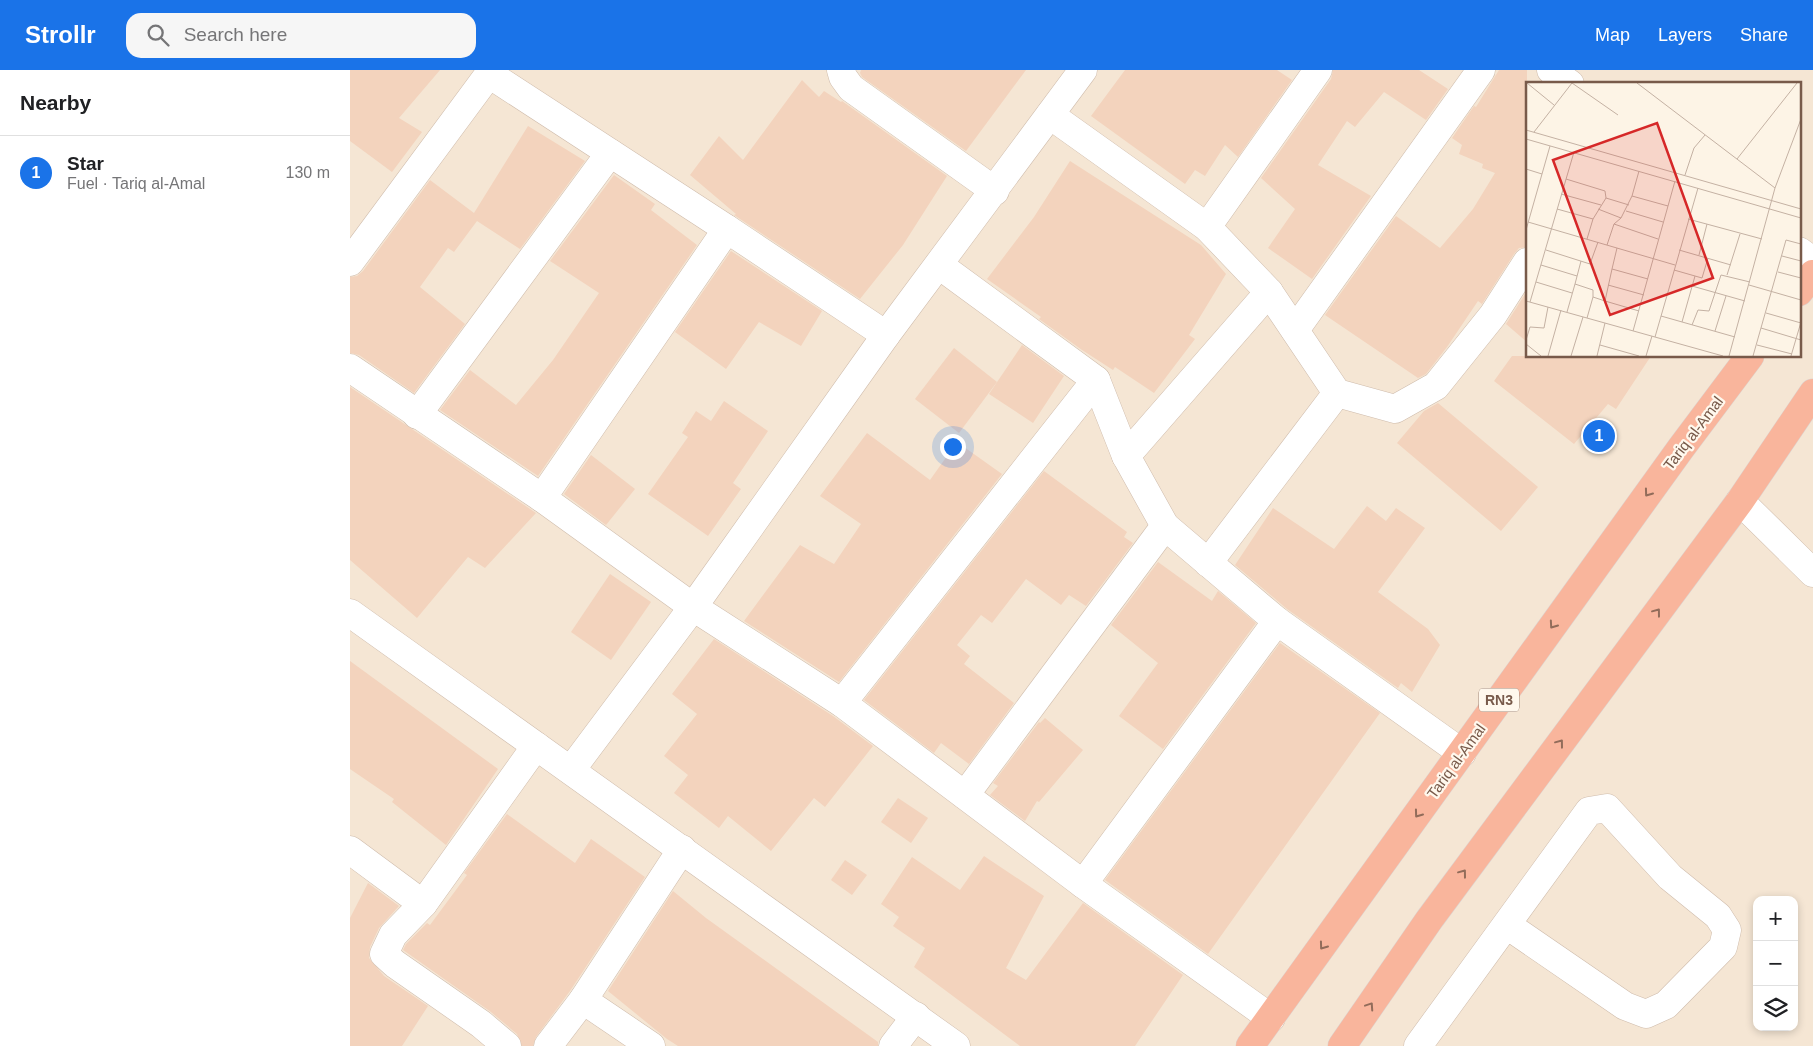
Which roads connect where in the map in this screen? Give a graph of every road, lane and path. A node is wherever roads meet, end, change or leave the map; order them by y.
1 (841, 70) edge
2 (1083, 70) edge
3 (1318, 70) edge
4 (1481, 70) edge
5 (1551, 70) edge
6 (491, 72) edge
7 (1567, 82) edge
8 (1050, 115) junction
9 (610, 153) junction
10 (995, 191) junction
11 (1207, 227) junction
12 (727, 229) junction
13 (1800, 252) edge
14 (1813, 261) edge
15 (350, 262) edge
16 (1526, 264) edge
17 (939, 265) junction
18 (1813, 274) edge
19 (1800, 291) edge
20 (1269, 292) junction
21 (1294, 330) junction
22 (886, 335) junction
23 (1748, 358) edge
24 (350, 368) edge
25 (1096, 380) junction
26 (1813, 392) edge
27 (1337, 393) junction
28 (417, 415) junction
29 (1126, 456) junction
30 (542, 498) junction
31 (1740, 501) junction
32 (1164, 526) junction
33 (1208, 563) junction
34 (1813, 574) edge
35 (693, 607) junction
36 (350, 613) edge
37 (1277, 621) junction
38 (842, 703) junction
39 (536, 746) junction
40 (1462, 753) junction
41 (571, 770) junction
42 (965, 795) junction
43 (682, 849) junction
44 (350, 850) edge
45 (1083, 884) junction
46 (423, 904) junction
47 (1506, 925) junction
48 (583, 1000) junction
49 (916, 1016) junction
50 (1271, 1018) junction
51 (507, 1046) edge
52 (548, 1046) edge
53 (651, 1046) edge
54 (893, 1046) edge
55 (956, 1046) edge
56 (1250, 1046) edge
57 (1342, 1046) edge
58 (1418, 1046) edge

1 - 10 street
2 - 8 street
3 - 11 street
4 - 21 street
5 - 7 street
6 - 9 street
6 - 15 street
8 - 10 street
8 - 11 street
9 - 12 street
9 - 28 street
10 - 17 street
11 - 20 street
12 - 22 street
12 - 30 street
13 - 14 street
16 - 27 street
17 - 22 street
17 - 25 street
18 - 19 highway
20 - 21 street
20 - 29 street
21 - 27 street
22 - 35 street
23 -> 40 highway, Tariq al-Amal / RN3
24 - 28 street
25 - 29 street
25 - 38 street
26 - 31 highway
27 - 33 street
28 - 30 street
29 - 32 street
30 - 35 street
31 - 34 street
57 -> 31 highway
32 - 33 street
32 - 42 street
33 - 37 street
35 - 38 street
35 - 41 street
36 - 39 street
37 - 40 street
37 - 45 street
38 - 42 street
39 - 41 street
39 - 46 street
40 -> 50 highway, Tariq al-Amal / RN3
41 - 43 street
42 - 45 street
43 - 48 street
43 - 49 street
44 - 46 street
45 - 50 street
46 - 51 street
47 - 47 street
47 - 58 street
48 - 52 street
48 - 53 street
49 - 54 street
49 - 55 street
50 - 56 highway, Tariq al-Amal / RN3

